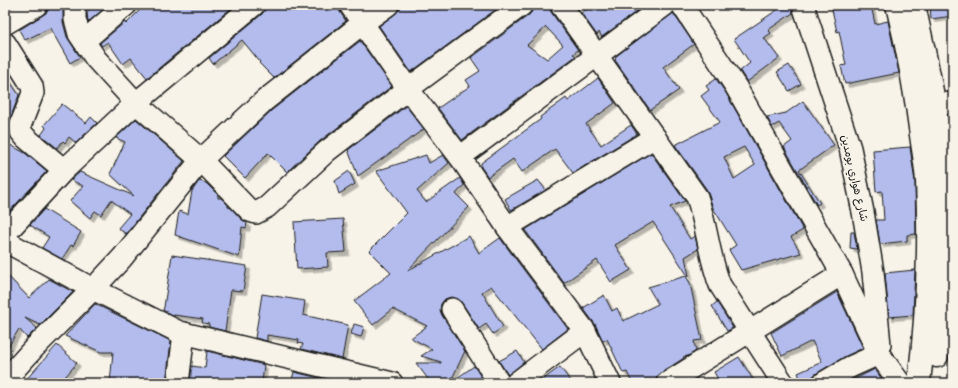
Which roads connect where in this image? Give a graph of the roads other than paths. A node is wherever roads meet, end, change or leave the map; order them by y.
1 (37, 5) edge
2 (76, 5) edge
3 (126, 5) edge
4 (254, 5) edge
5 (350, 5) edge
6 (388, 5) edge
7 (522, 5) edge
8 (561, 5) edge
9 (665, 5) edge
10 (682, 5) edge
11 (803, 5) edge
12 (897, 5) edge
13 (914, 5) edge
14 (363, 23) junction
15 (5, 24) edge
16 (84, 41) junction
17 (5, 43) edge
18 (596, 55) junction
19 (408, 89) junction
20 (136, 103) junction
21 (943, 104) edge
22 (655, 137) junction
23 (460, 157) junction
24 (201, 160) junction
25 (64, 170) junction
26 (507, 227) junction
27 (5, 234) edge
28 (5, 240) edge
29 (842, 274) junction
30 (94, 289) junction
31 (452, 309) dead end
32 (939, 325) edge
33 (750, 330) junction
34 (585, 331) junction
35 (184, 333) junction
36 (880, 355) junction
37 (5, 380) edge
38 (178, 383) edge
39 (392, 383) edge
40 (499, 383) edge
41 (516, 383) edge
42 (610, 383) edge
43 (667, 383) edge
44 (783, 383) edge
45 (823, 383) edge
46 (900, 383) edge
47 (919, 383) edge
48 (933, 383) edge

1 - 15 street
2 - 16 street
3 - 16 street
4 - 20 street
5 - 14 street
6 - 14 street
7 - 19 street
8 - 18 street
9 - 18 street
10 - 29 street
11 - 36 street, شارع هواري بومدين
12 - 32 main road
13 - 21 main road
14 - 19 street
14 - 24 street
16 - 20 street
17 - 25 street
18 - 22 street
18 - 23 street
19 - 23 street
19 - 24 street
20 - 24 street
20 - 25 street
21 - 32 main road
22 - 26 street
22 - 33 street
23 - 26 street
24 - 30 street
25 - 27 street
26 - 34 street
28 - 30 street
29 - 33 street
29 - 36 street
30 - 35 street
30 - 37 street
31 - 40 street
32 - 47 main road
32 - 48 main road
33 - 43 street
33 - 44 street
34 - 41 street
34 - 42 street
35 - 38 street
35 - 39 street
36 - 45 street
36 - 46 street

